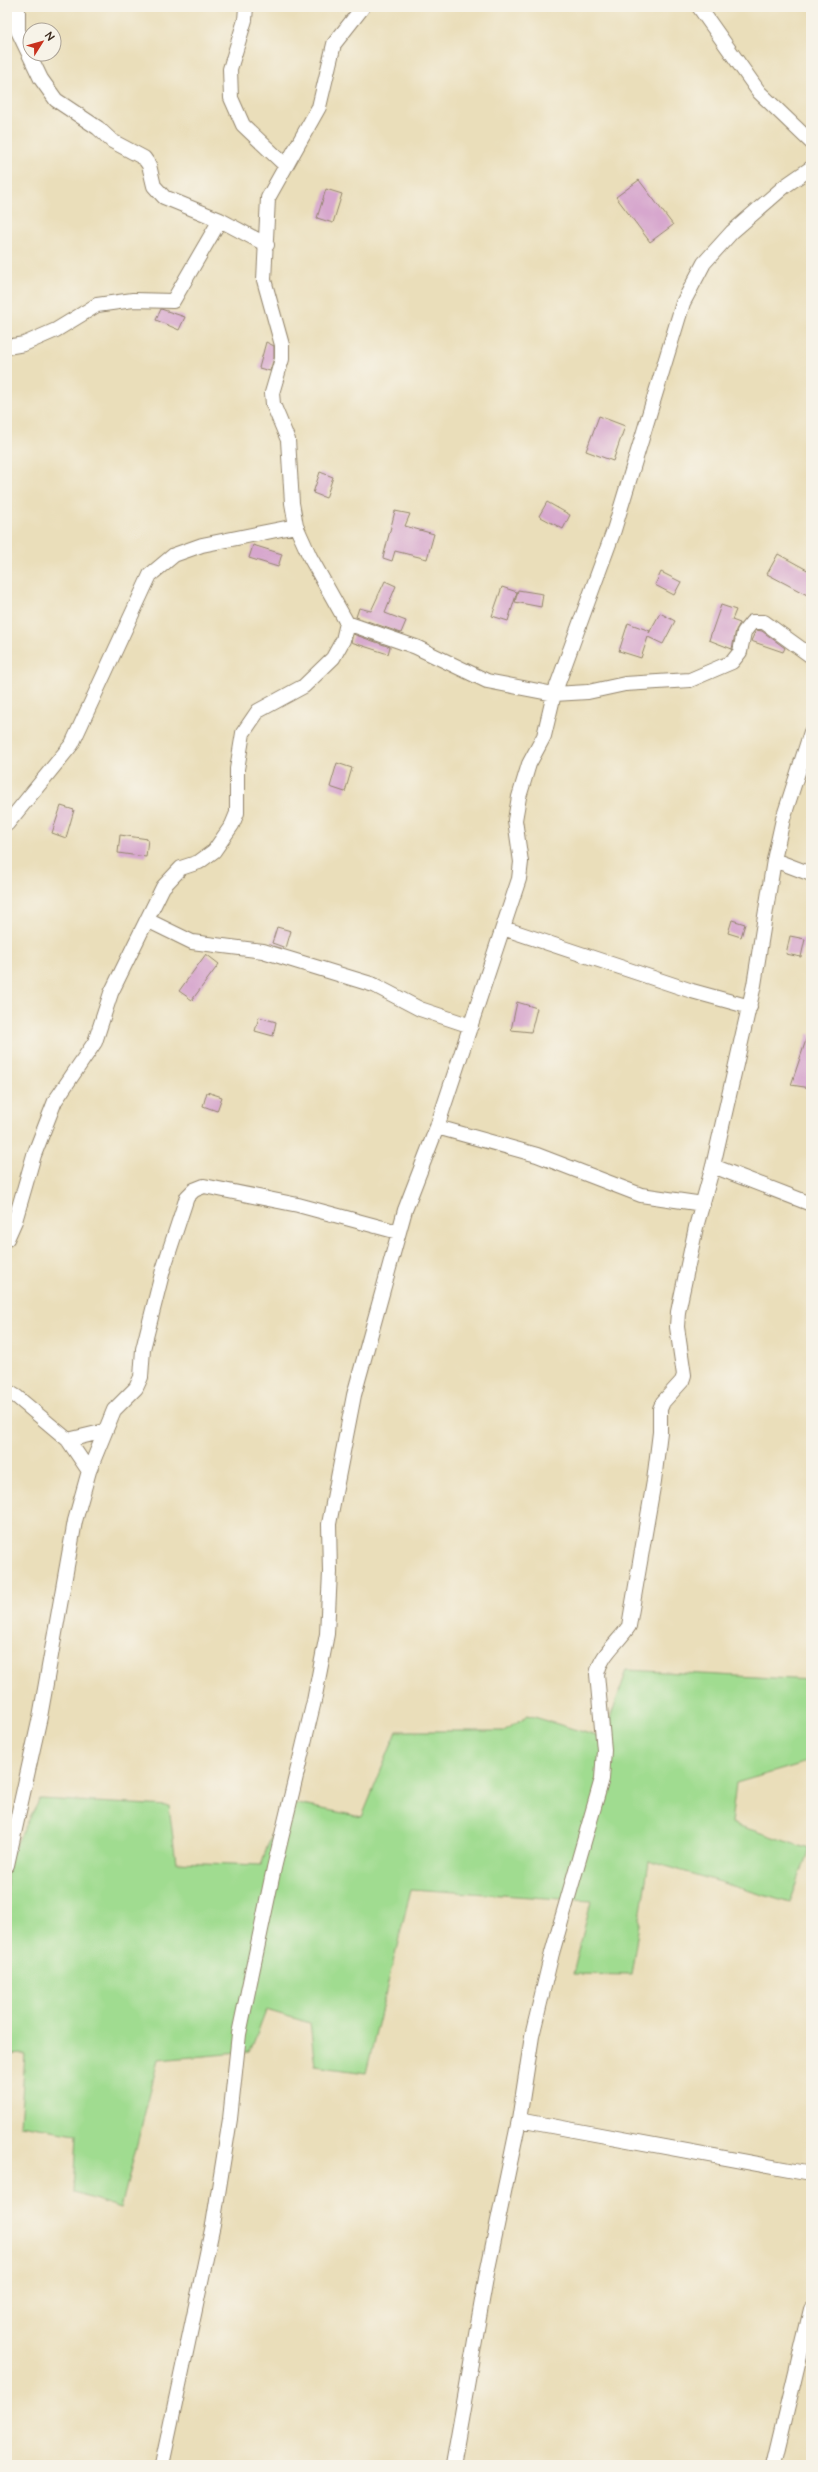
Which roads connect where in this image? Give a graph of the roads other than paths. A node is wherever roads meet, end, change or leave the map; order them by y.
1 (13, 7) edge
2 (18, 7) edge
3 (246, 7) edge
4 (363, 7) edge
5 (699, 7) edge
6 (7, 10) edge
7 (811, 142) edge
8 (286, 166) junction
9 (811, 168) edge
10 (220, 220) junction
11 (267, 245) junction
12 (7, 347) edge
13 (296, 526) junction
14 (347, 623) junction
15 (811, 656) edge
16 (554, 694) junction
17 (811, 732) edge
18 (7, 824) edge
19 (774, 860) junction
20 (811, 874) edge
21 (147, 920) junction
22 (503, 928) junction
23 (750, 1007) junction
24 (471, 1026) junction
25 (437, 1127) junction
26 (713, 1166) junction
27 (703, 1204) junction
28 (811, 1204) edge
29 (398, 1232) junction
30 (7, 1239) edge
31 (7, 1391) edge
32 (105, 1431) junction
33 (68, 1440) junction
34 (89, 1471) junction
35 (7, 1865) edge
36 (519, 2120) junction
37 (811, 2174) edge
38 (811, 2308) edge
39 (162, 2465) edge
40 (453, 2465) edge
41 (774, 2465) edge

1 - 6 street
2 - 10 street
3 - 8 street
4 - 8 street
5 - 7 street
8 - 11 street
9 - 16 street
10 - 11 street
10 - 12 street
11 - 13 street
13 - 14 street
13 - 18 street
14 - 16 street
14 - 21 street
15 - 16 street
16 - 22 street
17 - 19 street
19 - 20 street
19 - 23 street
21 - 24 street
21 - 30 street
22 - 23 street
22 - 24 street
23 - 26 street
24 - 25 street
25 - 27 street
25 - 29 street
26 - 27 street
26 - 28 street
27 - 36 street
29 - 32 street
29 - 39 street
31 - 33 street
32 - 33 street
32 - 34 street
33 - 34 street
34 - 35 street
36 - 37 street
36 - 40 street
38 - 41 street

